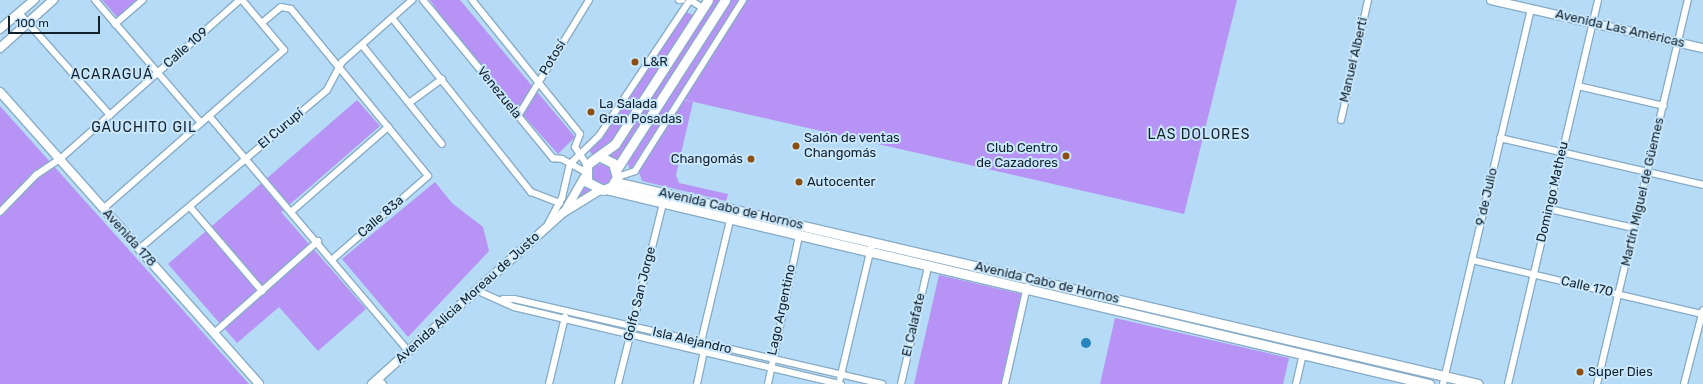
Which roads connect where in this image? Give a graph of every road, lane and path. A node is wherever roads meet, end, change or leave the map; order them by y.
1 (34, 0) edge
2 (53, 0) edge
3 (95, 0) edge
4 (143, 0) edge
5 (241, 0) edge
6 (412, 0) edge
7 (423, 0) edge
8 (472, 0) edge
9 (589, 0) edge
10 (690, 0) edge
11 (725, 0) edge
12 (743, 0) edge
13 (1368, 0) edge
14 (1491, 0) edge
15 (1598, 0) edge
16 (1688, 0) edge
17 (1507, 2) edge
18 (705, 4) edge
19 (1531, 9) junction
20 (19, 13) junction
21 (392, 18) junction
22 (262, 22) junction
23 (1593, 22) junction
24 (28, 23) junction
25 (115, 24) junction
26 (0, 30) edge
27 (1678, 42) junction
28 (362, 45) junction
29 (0, 48) edge
30 (1703, 48) edge
31 (338, 68) junction
32 (158, 73) junction
33 (442, 80) junction
34 (538, 84) junction
35 (1578, 86) junction
36 (0, 92) edge
37 (409, 103) junction
38 (1664, 106) junction
39 (110, 115) junction
40 (209, 116) junction
41 (518, 116) junction
42 (1341, 120) dead end
43 (201, 123) junction
44 (388, 127) junction
45 (1500, 138) junction
46 (442, 144) dead end
47 (1562, 152) junction
48 (580, 155) junction
49 (599, 156) junction
50 (60, 159) junction
51 (247, 159) junction
52 (570, 164) junction
53 (586, 172) junction
54 (1648, 173) junction
55 (616, 176) junction
56 (1703, 186) edge
57 (603, 190) junction
58 (560, 203) junction
59 (663, 204) junction
60 (190, 207) junction
61 (103, 209) junction
62 (1549, 209) junction
63 (292, 211) junction
64 (0, 212) edge
65 (564, 212) junction
66 (730, 220) junction
67 (1634, 228) junction
68 (544, 229) junction
69 (799, 236) junction
70 (318, 242) junction
71 (872, 242) junction
72 (140, 250) junction
73 (870, 253) junction
74 (333, 259) junction
75 (1472, 260) junction
76 (928, 267) junction
77 (1533, 274) junction
78 (1028, 279) junction
79 (1026, 289) junction
80 (476, 290) junction
81 (262, 291) junction
82 (1620, 294) junction
83 (503, 299) junction
84 (566, 312) junction
85 (1703, 312) edge
86 (564, 320) junction
87 (632, 327) junction
88 (214, 333) junction
89 (630, 335) junction
90 (701, 342) junction
91 (408, 351) junction
92 (704, 352) junction
93 (1302, 354) junction
94 (771, 359) junction
95 (772, 368) junction
96 (841, 376) junction
97 (1444, 380) edge
98 (378, 382) edge
99 (259, 384) edge
100 (549, 384) edge
101 (618, 384) edge
102 (697, 384) edge
103 (768, 384) edge
104 (839, 384) edge
105 (882, 384) edge
106 (900, 384) edge
107 (1004, 384) edge
108 (1296, 384) edge
109 (1429, 384) edge
110 (1478, 384) edge
111 (1508, 384) edge
112 (1597, 384) edge
113 (1684, 384) edge

1 - 20 main road
2 - 24 main road
3 - 25 street
4 - 25 street
5 - 22 street
5 - 32 street, Calle 109
6 - 21 street, El Curupí
7 - 41 street, Venezuela
8 - 34 street
9 - 34 street, Potosí
10 - 18 street
10 - 48 street
11 - 55 main road, Avenida Alicia Moreau de Justo
12 - 55 street
13 - 42 street, Manuel Alberti
14 - 17 main road, Avenida Las Américas
15 - 23 street, Domingo Matheu
16 - 27 street, Martín Miguel de Güemes
17 - 19 main road, Avenida Las Américas
18 - 49 main road, Avenida Alicia Moreau de Justo
19 - 23 main road, Avenida Las Américas
19 - 45 street, 9 de Julio
20 - 24 street
20 - 26 main road
21 - 28 street, El Curupí
21 - 33 street
22 - 31 street
22 - 40 street
23 - 27 main road, Avenida Las Américas
23 - 35 street, Domingo Matheu
24 - 29 main road
24 - 39 street
25 - 32 street
27 - 30 main road, Avenida Las Américas
27 - 38 street, Martín Miguel de Güemes
28 - 31 street, El Curupí
28 - 37 street
31 - 44 street
31 - 51 street, El Curupí
32 - 39 street, Calle 109
32 - 43 street
33 - 37 street
33 - 58 street
34 - 41 street, Potosí
34 - 48 street
35 - 38 street
35 - 47 street, Domingo Matheu
36 - 50 main road, Avenida 178
37 - 46 street
38 - 54 street, Martín Miguel de Güemes
39 - 50 street, Calle 109
40 - 43 street
40 - 51 street
41 - 52 street, Venezuela
43 - 61 street
44 - 63 street
44 - 74 street, Calle 83a
45 - 47 street
45 - 75 street, 9 de Julio
47 - 54 street
47 - 62 street, Domingo Matheu
48 - 52 street
48 - 53 street
49 - 53 main road, Avenida Alicia Moreau de Justo
49 - 55 main road
50 - 61 main road, Avenida 178
50 - 64 street, Calle 109
51 - 60 street, El Curupí
51 - 63 street
52 - 53 street, Venezuela
52 - 58 street
53 - 57 main road
53 - 65 main road, Avenida Alicia Moreau de Justo
54 - 56 street
54 - 67 street, Martín Miguel de Güemes
55 - 57 main road, Avenida Alicia Moreau de Justo
55 - 71 main road, Avenida Cabo de Hornos
57 - 59 main road, Avenida Cabo de Hornos
57 - 65 main road, Avenida Alicia Moreau de Justo
58 - 68 street
59 - 66 main road, Avenida Cabo de Hornos
59 - 87 street, Golfo San Jorge
60 - 72 street, El Curupí
60 - 81 street
61 - 72 main road, Avenida 178
62 - 67 street
62 - 77 street, Domingo Matheu
63 - 70 street
65 - 68 main road, Avenida Alicia Moreau de Justo
66 - 69 main road, Avenida Cabo de Hornos
66 - 90 street
67 - 82 street, Martín Miguel de Güemes
68 - 80 main road, Avenida Alicia Moreau de Justo
69 - 73 main road, Avenida Cabo de Hornos
69 - 94 street, Lago Argentino
70 - 74 street
70 - 81 street
71 - 73 street
71 - 78 main road, Avenida Cabo de Hornos
72 - 88 main road, Avenida 178
73 - 76 main road, Avenida Cabo de Hornos
73 - 96 street
74 - 91 street
75 - 77 street, Calle 170
75 - 97 street, 9 de Julio
76 - 79 main road, Avenida Cabo de Hornos
76 - 106 street, El Calafate
77 - 82 street, Calle 170
77 - 111 street, Domingo Matheu
78 - 79 street
78 - 97 main road, Avenida Cabo de Hornos
79 - 93 main road, Avenida Cabo de Hornos
79 - 107 street
80 - 83 street, Isla Alejandro
80 - 91 main road, Avenida Alicia Moreau de Justo
81 - 88 street
82 - 85 street, Calle 170
82 - 112 street, Martín Miguel de Güemes
83 - 84 street, Isla Alejandro
83 - 86 street, Isla Alejandro
84 - 86 street
84 - 87 street, Isla Alejandro
85 - 113 street
86 - 89 street, Isla Alejandro
86 - 100 street
87 - 89 street, Golfo San Jorge
87 - 90 street, Isla Alejandro
88 - 99 main road, Avenida 178
89 - 92 street, Isla Alejandro
89 - 101 street, Golfo San Jorge
90 - 92 street
90 - 94 street, Isla Alejandro
91 - 98 main road, Avenida Alicia Moreau de Justo
92 - 95 street, Isla Alejandro
92 - 102 street
93 - 108 street
93 - 109 main road, Avenida Cabo de Hornos
94 - 95 street, Lago Argentino
94 - 96 street, Isla Alejandro
95 - 103 street, Lago Argentino
95 - 104 street, Isla Alejandro
96 - 104 street
96 - 105 street, Isla Alejandro
97 - 110 main road, Avenida Cabo de Hornos

